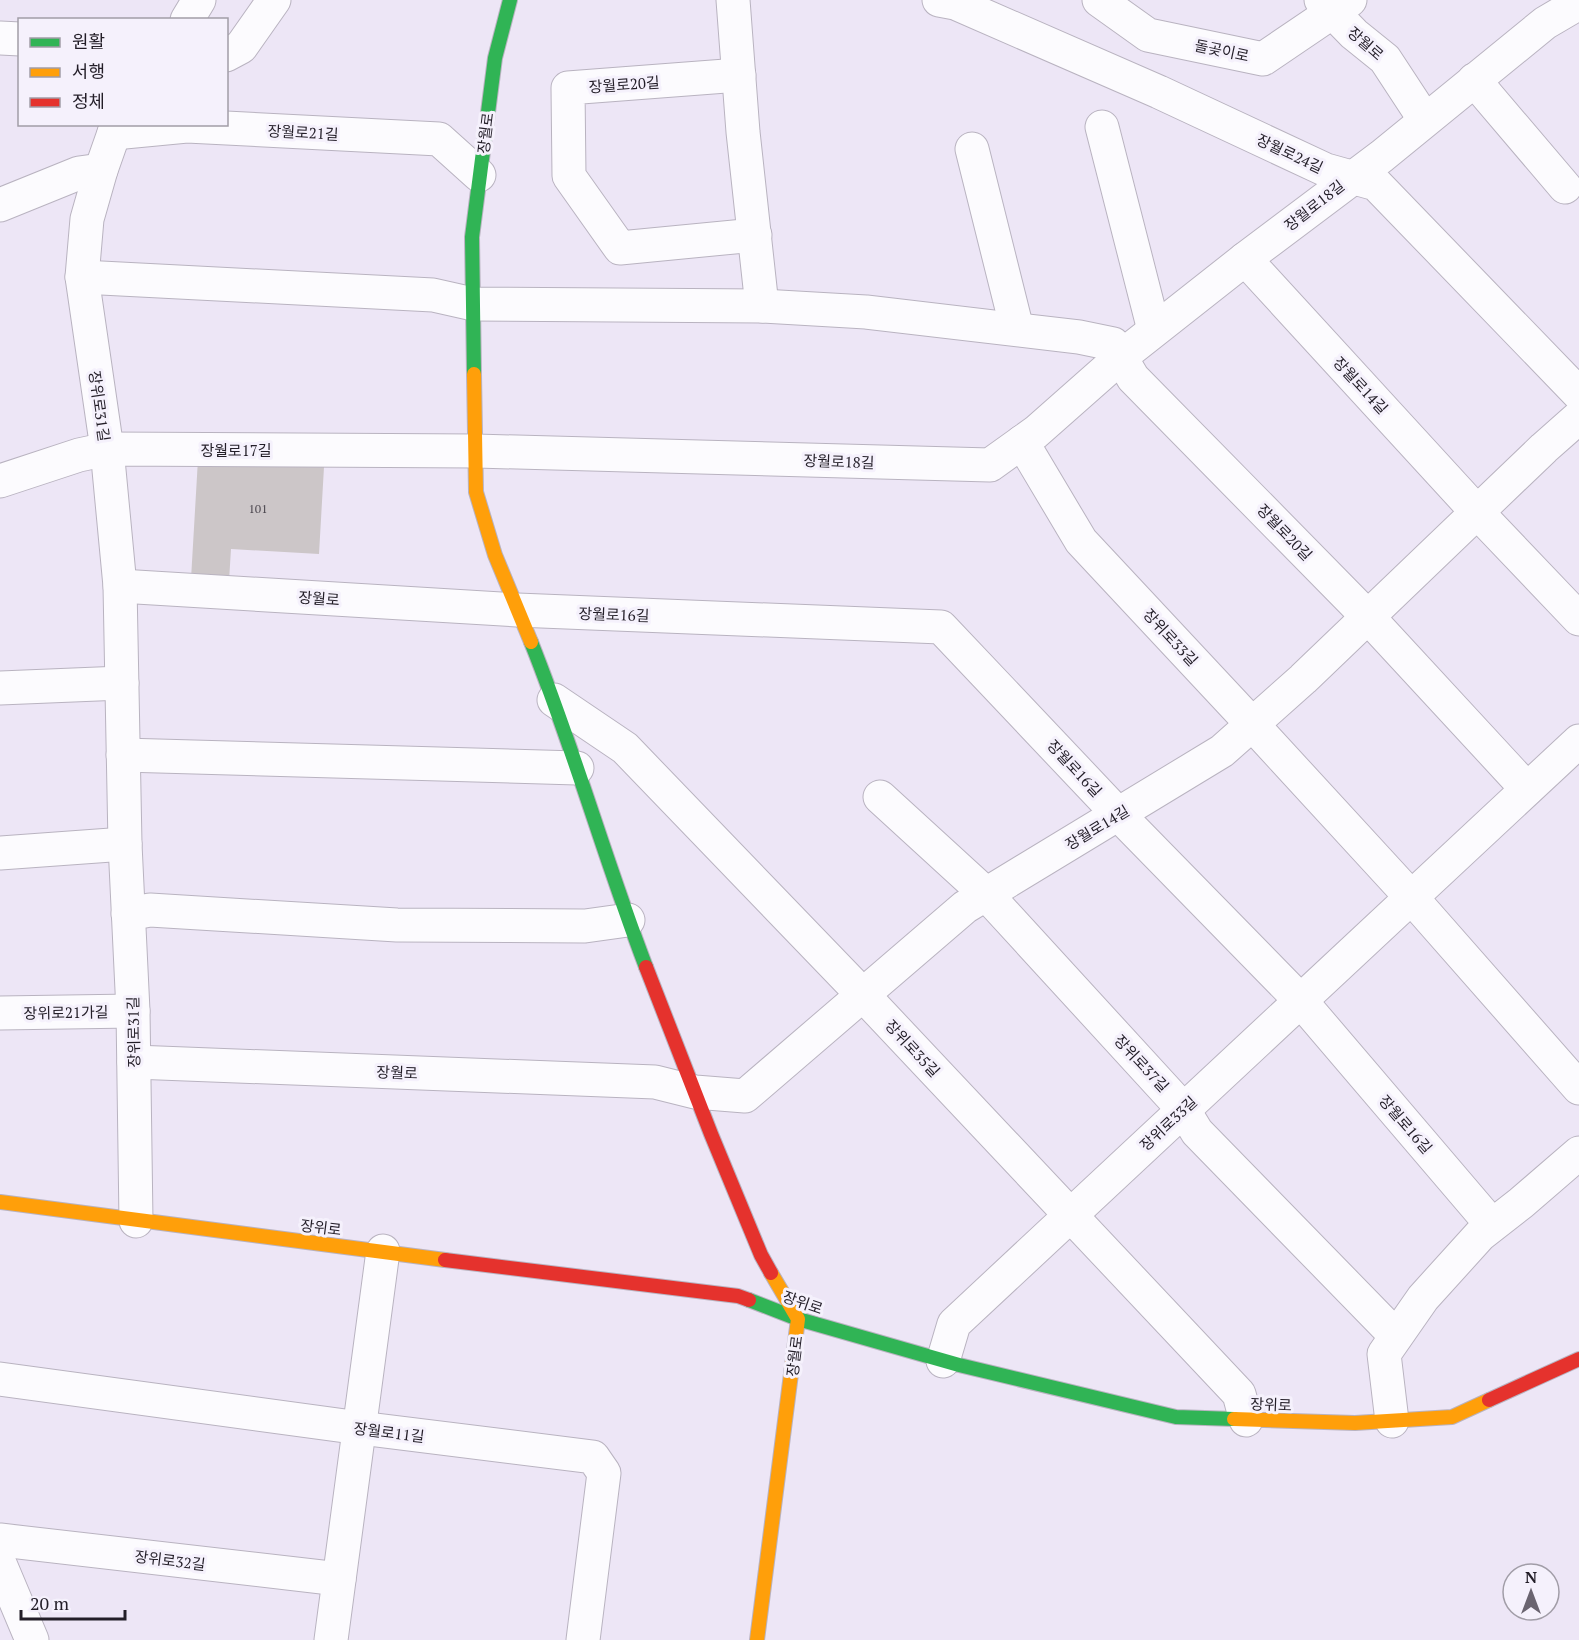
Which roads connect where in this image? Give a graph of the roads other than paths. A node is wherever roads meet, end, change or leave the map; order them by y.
1 (199, 0) edge
2 (274, 0) edge
3 (510, 0) edge
4 (733, 0) edge
5 (939, 0) edge
6 (1099, 0) edge
7 (1579, 3) edge
8 (1335, 4) edge
9 (188, 18) edge
10 (1148, 35) junction
11 (0, 38) edge
12 (18, 39) edge
13 (228, 54) edge
14 (739, 75) junction
15 (1123, 76) junction
16 (1474, 81) junction
17 (1425, 120) junction
18 (115, 127) edge
19 (1102, 127) dead end
20 (972, 149) dead end
21 (101, 170) junction
22 (479, 175) junction
23 (1351, 177) junction
24 (1565, 187) dead end
25 (0, 205) edge
26 (754, 235) junction
27 (1245, 259) junction
28 (82, 277) junction
29 (473, 304) junction
30 (762, 306) junction
31 (1017, 329) junction
32 (1154, 330) junction
33 (1122, 356) junction
34 (1579, 394) edge
35 (1579, 417) edge
36 (1022, 442) junction
37 (107, 449) junction
38 (476, 451) junction
39 (0, 481) edge
40 (1478, 512) junction
41 (120, 586) junction
42 (517, 610) junction
43 (1368, 617) junction
44 (1579, 619) edge
45 (122, 683) junction
46 (0, 688) edge
47 (554, 700) junction
48 (1252, 724) junction
49 (1579, 741) edge
50 (123, 755) junction
51 (577, 768) junction
52 (1527, 789) junction
53 (880, 797) dead end
54 (1118, 814) junction
55 (124, 844) junction
56 (0, 853) edge
57 (986, 894) junction
58 (1411, 897) junction
59 (128, 914) junction
60 (628, 920) junction
61 (863, 995) junction
62 (1300, 1000) junction
63 (133, 1011) junction
64 (0, 1013) edge
65 (134, 1062) junction
66 (1579, 1088) edge
67 (695, 1092) junction
68 (1183, 1109) junction
69 (1579, 1153) edge
70 (0, 1202) edge
71 (1070, 1215) junction
72 (136, 1221) junction
73 (1492, 1225) junction
74 (383, 1251) junction
75 (798, 1319) junction
76 (1396, 1336) junction
77 (1579, 1359) edge
78 (943, 1361) junction
79 (0, 1379) edge
80 (1246, 1420) junction
81 (1392, 1421) junction
82 (360, 1428) junction
83 (0, 1540) edge
84 (0, 1564) edge
85 (339, 1579) junction
86 (32, 1640) edge
87 (332, 1640) edge
88 (583, 1640) edge
89 (757, 1640) edge

1 - 9 street
2 - 13 street
3 - 22 street, 장월로
4 - 14 street
5 - 15 street, 장월로24길
6 - 10 street
7 - 16 street, 장월로18길
8 - 10 street, 돌곶이로
8 - 17 street, 장월로
10 - 15 street
11 - 12 street
14 - 26 street
14 - 26 street, 장월로20길
15 - 23 street, 장월로24길
16 - 17 street, 장월로18길
16 - 24 street
17 - 23 street, 장월로18길
18 - 21 street, 장위로31길
18 - 22 street, 장월로21길
19 - 32 street
20 - 31 street
21 - 25 street
21 - 28 street, 장위로31길
22 - 29 street, 장월로
23 - 27 street, 장월로18길
23 - 34 street, 장월로24길
26 - 30 street
27 - 32 street, 장월로18길
27 - 40 street, 장월로14길
28 - 29 street
28 - 37 street, 장위로31길
29 - 30 street, 장월로20길
29 - 38 street, 장월로
30 - 31 street, 장월로20길
31 - 33 street, 장월로20길
32 - 33 street, 장월로18길
33 - 36 street, 장월로18길
33 - 43 street, 장월로20길
35 - 40 street, 장월로14길
36 - 38 street, 장월로18길
36 - 48 street, 장위로33길
37 - 38 street, 장월로17길
37 - 39 street, 장월로17길
37 - 41 street, 장위로31길
38 - 42 street, 장월로
40 - 43 street, 장월로14길
40 - 44 street
41 - 42 street, 장월로
41 - 45 street, 장위로31길
42 - 47 street, 장월로
42 - 54 street, 장월로16길
43 - 48 street, 장월로14길
43 - 52 street, 장월로20길
45 - 46 street
45 - 50 street, 장위로31길
47 - 51 street, 장월로
47 - 61 street, 장위로35길
48 - 54 street, 장월로14길
48 - 58 street, 장위로33길
49 - 52 street, 장위로33길
50 - 51 street
50 - 55 street, 장위로31길
51 - 60 street, 장월로
52 - 58 street, 장위로33길
53 - 57 street, 장위로37길
54 - 57 street, 장월로14길
54 - 62 street, 장월로16길
55 - 56 street
55 - 59 street, 장위로31길
57 - 61 street, 장월로14길
57 - 68 street, 장위로37길
58 - 62 street, 장위로33길
58 - 66 street, 장위로33길
59 - 60 street
59 - 63 street, 장위로31길
60 - 67 street, 장월로
61 - 67 street, 장월로14길
61 - 71 street, 장위로35길
62 - 68 street, 장위로33길
62 - 73 street, 장월로16길
63 - 64 street, 장위로21가길
63 - 65 street, 장위로31길
65 - 67 street, 장월로
65 - 72 street, 장위로31길
67 - 75 street, 장월로
68 - 71 street, 장위로33길
68 - 76 street, 장위로37길
69 - 73 street
70 - 72 street, 장위로
71 - 78 street, 장위로33길
71 - 80 street, 장위로35길
72 - 74 street, 장위로
73 - 76 street
74 - 75 street, 장위로
74 - 82 street
75 - 78 street, 장위로
75 - 89 street, 장월로
76 - 81 street
77 - 81 street, 장위로
78 - 80 street, 장위로
79 - 82 street, 장월로11길
80 - 81 street, 장위로
82 - 85 street
82 - 88 street, 장월로11길
83 - 85 street, 장위로32길
84 - 86 street
85 - 87 street

